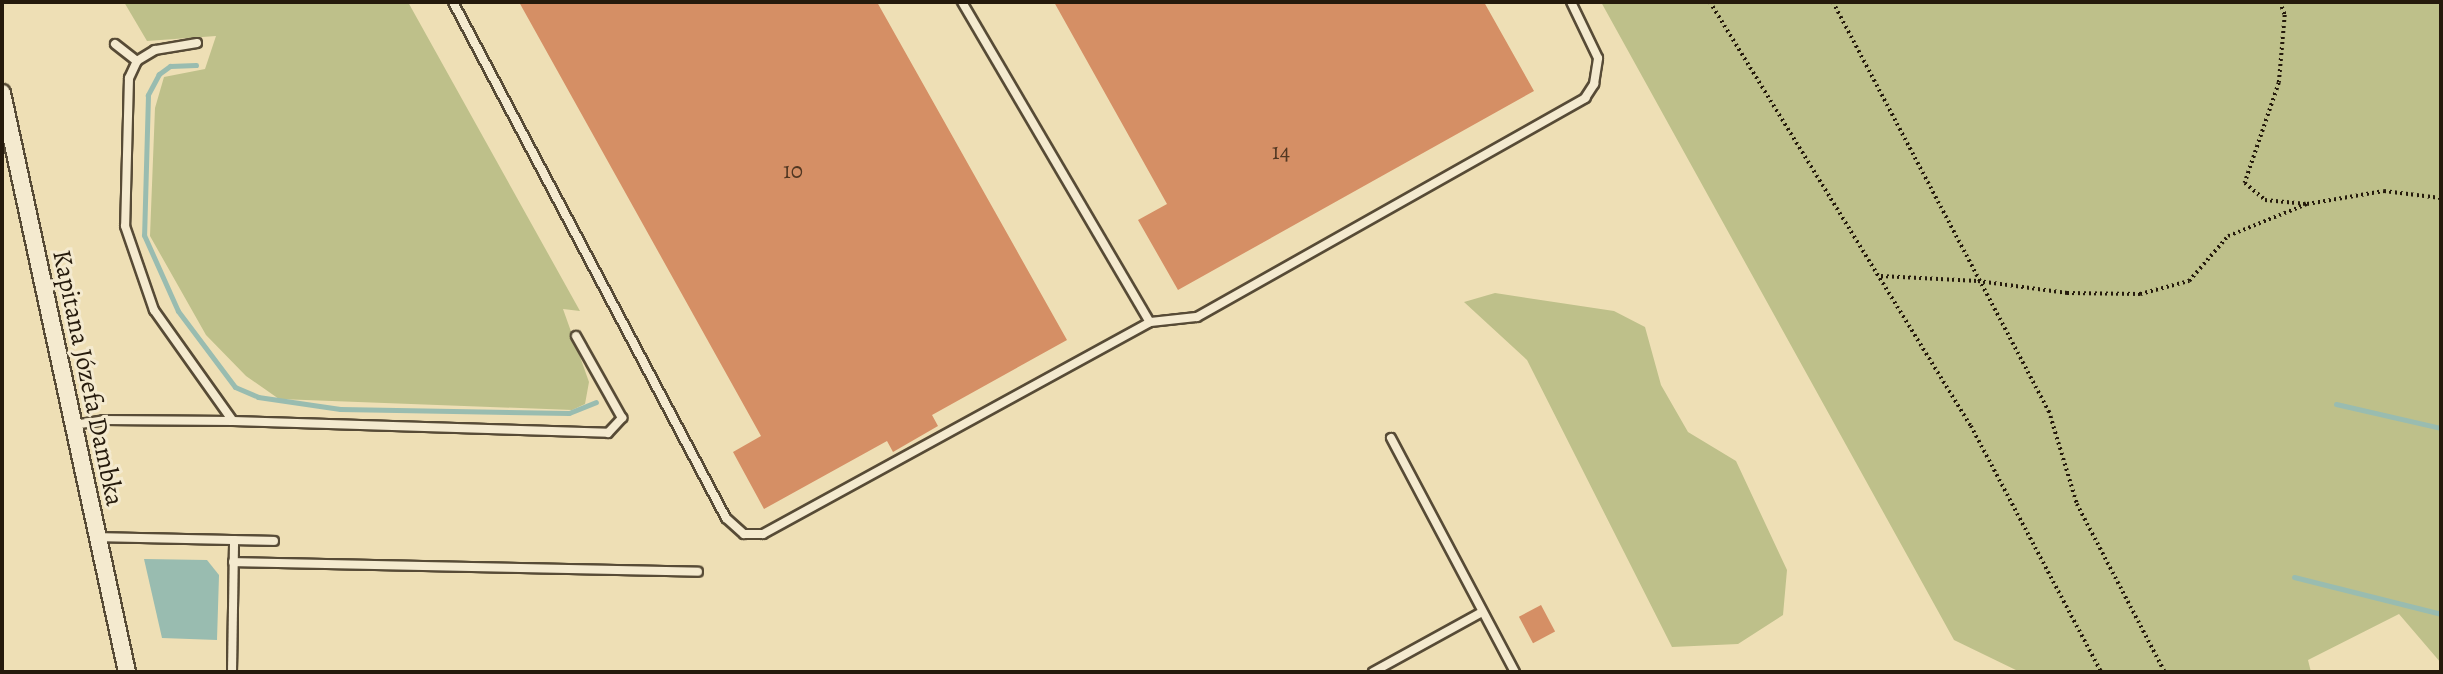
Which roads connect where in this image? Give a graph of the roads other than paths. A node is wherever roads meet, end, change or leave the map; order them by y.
1 (453, 2) edge
2 (962, 2) edge
3 (1572, 2) edge
4 (197, 43) dead end
5 (115, 44) dead end
6 (137, 61) junction
7 (2, 93) edge
8 (1150, 322) junction
9 (576, 336) dead end
10 (233, 421) junction
11 (74, 425) junction
12 (1391, 439) dead end
13 (98, 537) junction
14 (234, 540) junction
15 (274, 541) dead end
16 (233, 562) junction
17 (698, 572) dead end
18 (1482, 612) junction
19 (127, 672) edge
20 (232, 672) edge
21 (1373, 672) edge
22 (1515, 672) edge

1 - 8 lane
2 - 8 lane
3 - 8 lane
4 - 6 lane
5 - 6 lane
6 - 10 lane
7 - 11 street, Kapitana Józefa Dambka
9 - 10 lane
10 - 11 lane
11 - 13 street, Kapitana Józefa Dambka
12 - 18 lane
13 - 14 lane
13 - 19 street, Kapitana Józefa Dambka
14 - 15 lane
14 - 16 lane
16 - 17 lane
16 - 20 lane
18 - 21 lane
18 - 22 lane

